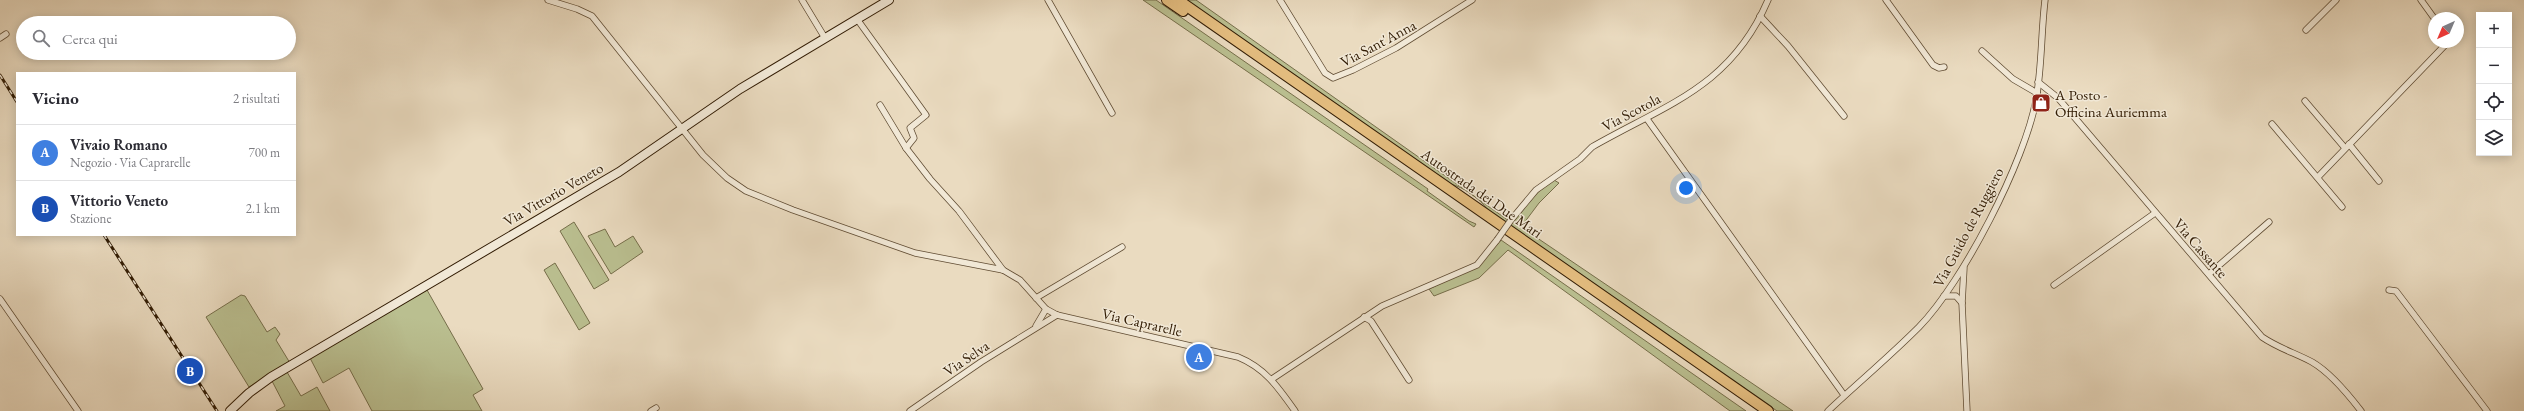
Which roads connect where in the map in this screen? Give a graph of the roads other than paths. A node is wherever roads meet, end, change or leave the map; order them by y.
1 (548, 0) edge
2 (802, 0) edge
3 (889, 0) edge
4 (1048, 0) edge
5 (1167, 0) edge
6 (1178, 0) edge
7 (1280, 0) edge
8 (1472, 0) edge
9 (1768, 0) edge
10 (1886, 0) edge
11 (2045, 0) edge
12 (2336, 0) edge
13 (2420, 0) edge
14 (2429, 12) edge
15 (1760, 16) junction
16 (857, 19) junction
17 (2306, 30) dead end
18 (6, 34) dead end
19 (0, 38) edge
20 (825, 38) junction
21 (2442, 48) edge
22 (1982, 51) dead end
23 (1944, 67) dead end
24 (2038, 82) junction
25 (2037, 93) junction
26 (2305, 101) dead end
27 (880, 105) dead end
28 (1112, 113) dead end
29 (1844, 116) dead end
30 (1647, 119) junction
31 (2272, 124) dead end
32 (682, 127) junction
33 (2347, 146) junction
34 (906, 148) junction
35 (2318, 177) junction
36 (2379, 181) dead end
37 (2342, 206) dead end
38 (2155, 213) junction
39 (2269, 222) dead end
40 (1122, 247) dead end
41 (1964, 264) junction
42 (1002, 270) junction
43 (2209, 274) junction
44 (2054, 285) dead end
45 (2388, 290) dead end
46 (1944, 296) junction
47 (1036, 298) junction
48 (0, 299) edge
49 (1962, 303) junction
50 (1046, 309) junction
51 (1057, 315) junction
52 (1364, 317) junction
53 (1036, 326) junction
54 (1272, 379) junction
55 (1409, 380) dead end
56 (1844, 395) junction
57 (78, 411) edge
58 (230, 411) edge
59 (910, 411) edge
60 (1295, 411) edge
61 (1757, 411) edge
62 (1768, 411) edge
63 (1828, 411) edge
64 (1967, 411) edge
65 (2361, 411) edge
66 (2487, 411) edge

1 - 32 street
2 - 20 street
3 - 16 street, Via Vittorio Veneto
4 - 28 street
5 - 61 highway, Autostrada dei Due Mari
6 - 62 highway, Autostrada dei Due Mari
7 - 8 street, Via Sant'Anna
9 - 15 street, Via Scotola
10 - 23 street
11 - 24 street, Via Guido de Ruggiero
12 - 17 street
13 - 14 street
15 - 29 street
15 - 30 street, Via Scotola
16 - 20 street, Via Vittorio Veneto
16 - 34 street
18 - 19 street
20 - 32 street, Via Vittorio Veneto
21 - 33 street
22 - 25 street
24 - 25 street, Via Guido de Ruggiero
24 - 38 street, Via Cassante
25 - 41 street, Via Guido de Ruggiero
26 - 33 street
27 - 34 street
30 - 52 street, Via Scotola, bridge
30 - 56 street
31 - 35 street
32 - 42 street
32 - 58 street, Via Vittorio Veneto
33 - 35 street
33 - 36 street
34 - 42 street
35 - 37 street
38 - 43 street, Via Cassante
38 - 44 street
39 - 43 street
40 - 47 street
41 - 46 street, Via Guido de Ruggiero
41 - 49 street
42 - 47 street, Via Caprarelle
43 - 65 street, Via Cassante
45 - 66 street
46 - 49 street
46 - 56 street, Via Guido de Ruggiero
47 - 50 street, Via Caprarelle
48 - 57 street
49 - 64 street
50 - 51 street, Via Caprarelle
50 - 53 street, Via Selva
51 - 53 street, Via Selva
51 - 54 street, Via Caprarelle
52 - 54 street, Via Scotola
52 - 55 street
53 - 59 street, Via Selva
54 - 60 street, Via Caprarelle
56 - 63 street, Via Guido de Ruggiero

